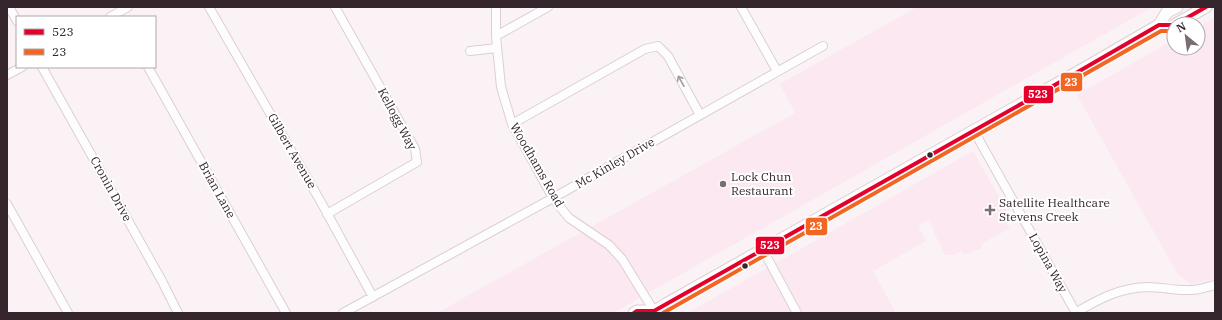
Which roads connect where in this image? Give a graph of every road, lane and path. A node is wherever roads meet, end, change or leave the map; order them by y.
1 (9, 7) edge
2 (128, 7) edge
3 (210, 7) edge
4 (335, 7) edge
5 (496, 7) edge
6 (548, 7) edge
7 (741, 7) edge
8 (1176, 7) edge
9 (1208, 8) edge
10 (116, 16) edge
11 (1192, 16) edge
12 (16, 19) edge
13 (1159, 25) junction
14 (1166, 25) edge
15 (496, 36) junction
16 (822, 46) dead end
17 (497, 48) junction
18 (470, 51) dead end
19 (20, 68) edge
20 (43, 68) edge
21 (149, 68) edge
22 (777, 71) junction
23 (7, 75) edge
24 (700, 115) junction
25 (512, 124) junction
26 (974, 131) junction
27 (553, 198) junction
28 (7, 204) edge
29 (327, 214) junction
30 (763, 250) junction
31 (1215, 285) edge
32 (373, 296) junction
33 (653, 312) edge
34 (68, 313) edge
35 (178, 313) edge
36 (286, 313) edge
37 (343, 313) edge
38 (634, 313) edge
39 (797, 313) edge
40 (1076, 313) edge

1 - 12 street
2 - 10 street
3 - 29 street, Gilbert Avenue
4 - 29 street, Kellogg Way
5 - 15 street, Woodhams Road
6 - 15 street
7 - 22 street
8 - 13 main road
9 - 11 main road
13 - 14 main road
13 - 26 main road
15 - 17 street, Woodhams Road
16 - 22 street, Mc Kinley Drive
17 - 18 street
17 - 25 street, Woodhams Road
19 - 23 street
20 - 35 street, Cronin Drive
21 - 36 street, Brian Lane
22 - 24 street, Mc Kinley Drive
24 -> 25 street
24 - 27 street, Mc Kinley Drive
25 - 27 street, Woodhams Road
26 - 30 main road
26 - 40 street, Lopina Way
27 - 32 street, Mc Kinley Drive
27 - 33 street, Woodhams Road
28 - 34 street
29 - 32 street, Gilbert Avenue
30 - 33 main road
30 - 39 street
31 - 40 street
32 - 37 street, Mc Kinley Drive
33 - 38 main road

